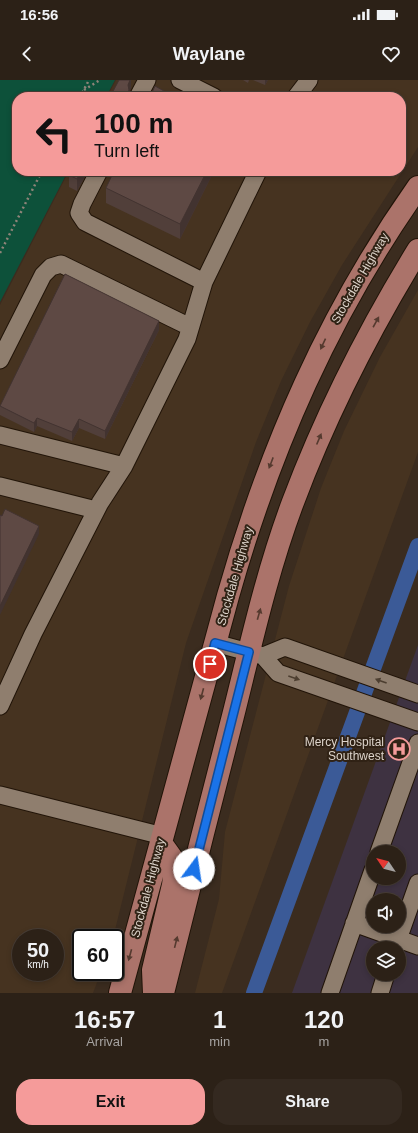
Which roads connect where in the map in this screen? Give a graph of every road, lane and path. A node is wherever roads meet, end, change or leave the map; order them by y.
1 (89, 80) edge
2 (100, 80) edge
3 (147, 80) edge
4 (180, 80) edge
5 (309, 80) edge
6 (84, 90) joint
7 (141, 92) edge
8 (204, 92) edge
9 (300, 92) edge
10 (39, 176) edge
11 (96, 176) edge
12 (256, 176) edge
13 (418, 187) edge
14 (418, 250) edge
15 (0, 253) edge
16 (204, 282) junction
17 (190, 327) junction
18 (0, 360) edge
19 (0, 435) edge
20 (124, 466) junction
21 (0, 486) edge
22 (96, 510) junction
23 (215, 643) junction
24 (256, 654) junction
25 (418, 694) edge
26 (0, 706) edge
27 (418, 722) edge
28 (418, 742) edge
29 (415, 761) edge
30 (0, 795) edge
31 (162, 839) junction
32 (382, 845) edge
33 (418, 882) edge
34 (368, 885) edge
35 (354, 923) junction
36 (392, 941) edge
37 (397, 941) edge
38 (406, 944) edge
39 (418, 946) edge
40 (384, 981) edge
41 (120, 993) edge
42 (154, 993) edge
43 (163, 993) edge
44 (330, 993) edge
45 (380, 993) edge

1 - 6 path
2 - 6 path
3 - 7 lane
4 - 8 lane
5 - 9 lane
10 - 15 path
11 - 16 lane
12 - 16 lane
13 -> 23 main road, Stockdale Highway
24 -> 14 main road
16 - 17 lane
17 - 18 lane
17 - 20 lane
19 - 20 lane
20 - 22 lane
21 - 22 lane
22 - 26 lane
23 - 24 lane
23 -> 31 main road, Stockdale Highway
25 -> 24 lane
24 -> 27 lane
43 -> 24 main road
28 - 29 lane
29 - 32 lane
30 - 31 lane
31 -> 41 main road, Stockdale Highway
31 - 42 main road
33 - 37 lane
34 - 35 lane
35 - 36 lane
35 - 44 lane
38 - 39 lane
40 - 45 lane

